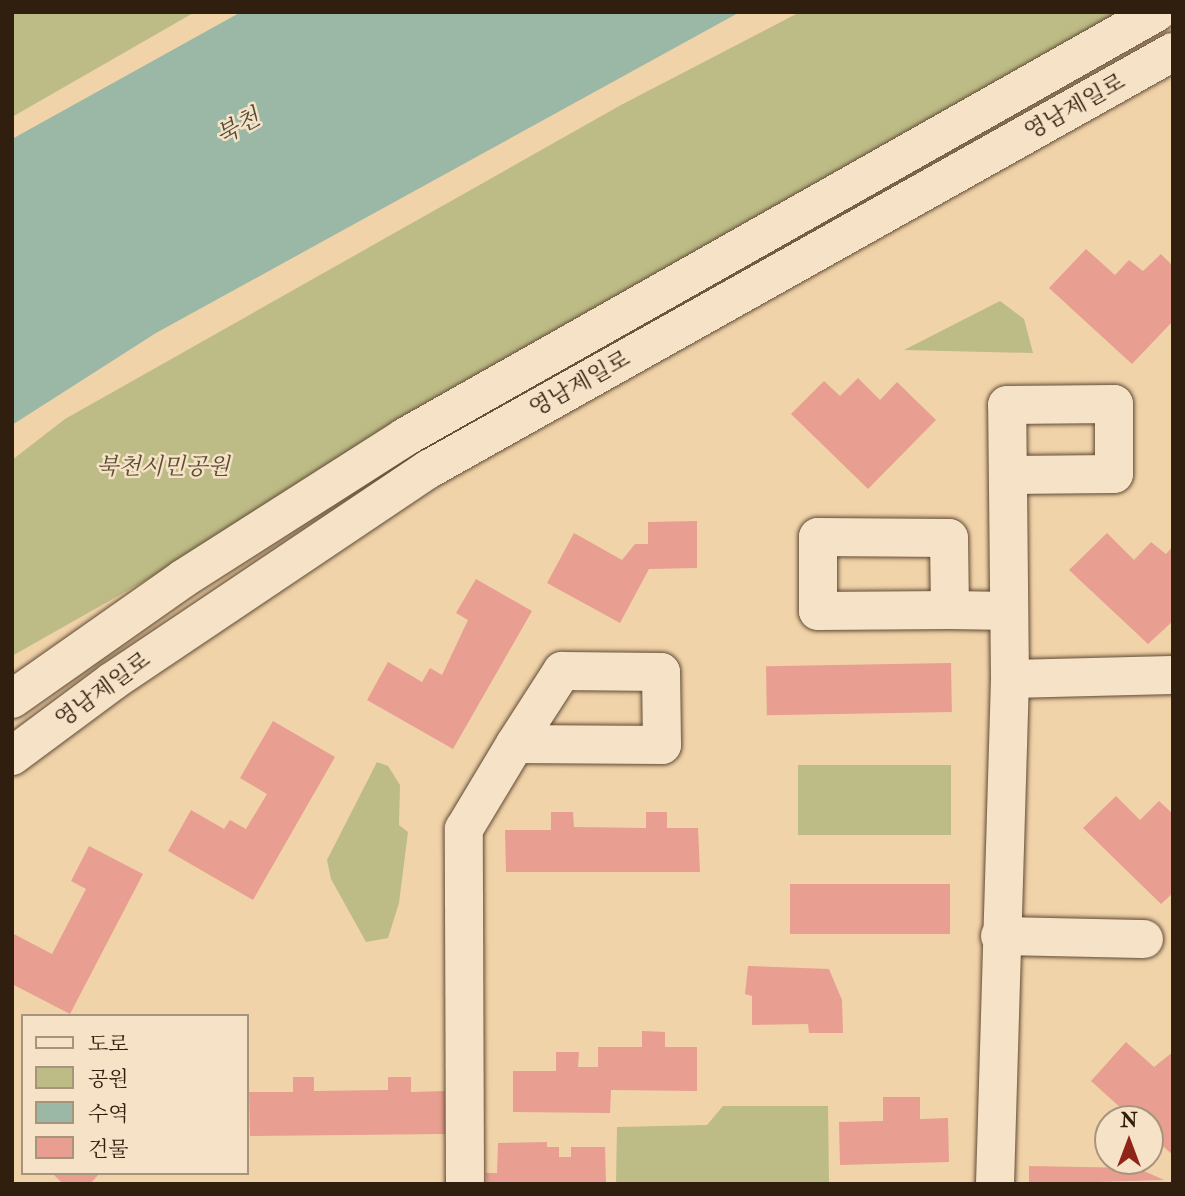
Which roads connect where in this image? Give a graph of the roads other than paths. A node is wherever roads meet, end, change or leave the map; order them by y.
1 (1157, 12) edge
2 (1173, 52) edge
3 (1008, 475) dead end
4 (950, 610) dead end
5 (1009, 611) junction
6 (1173, 676) edge
7 (1010, 680) junction
8 (12, 699) edge
9 (514, 744) dead end
10 (12, 756) edge
11 (1000, 936) junction
12 (1144, 939) dead end
13 (466, 1184) edge
14 (995, 1184) edge

1 - 8 street, 영남제일로
2 - 10 street, 영남제일로
3 - 5 street
4 - 5 street
5 - 7 street
6 - 7 street
7 - 11 street
9 - 13 street
11 - 12 street
11 - 14 street

